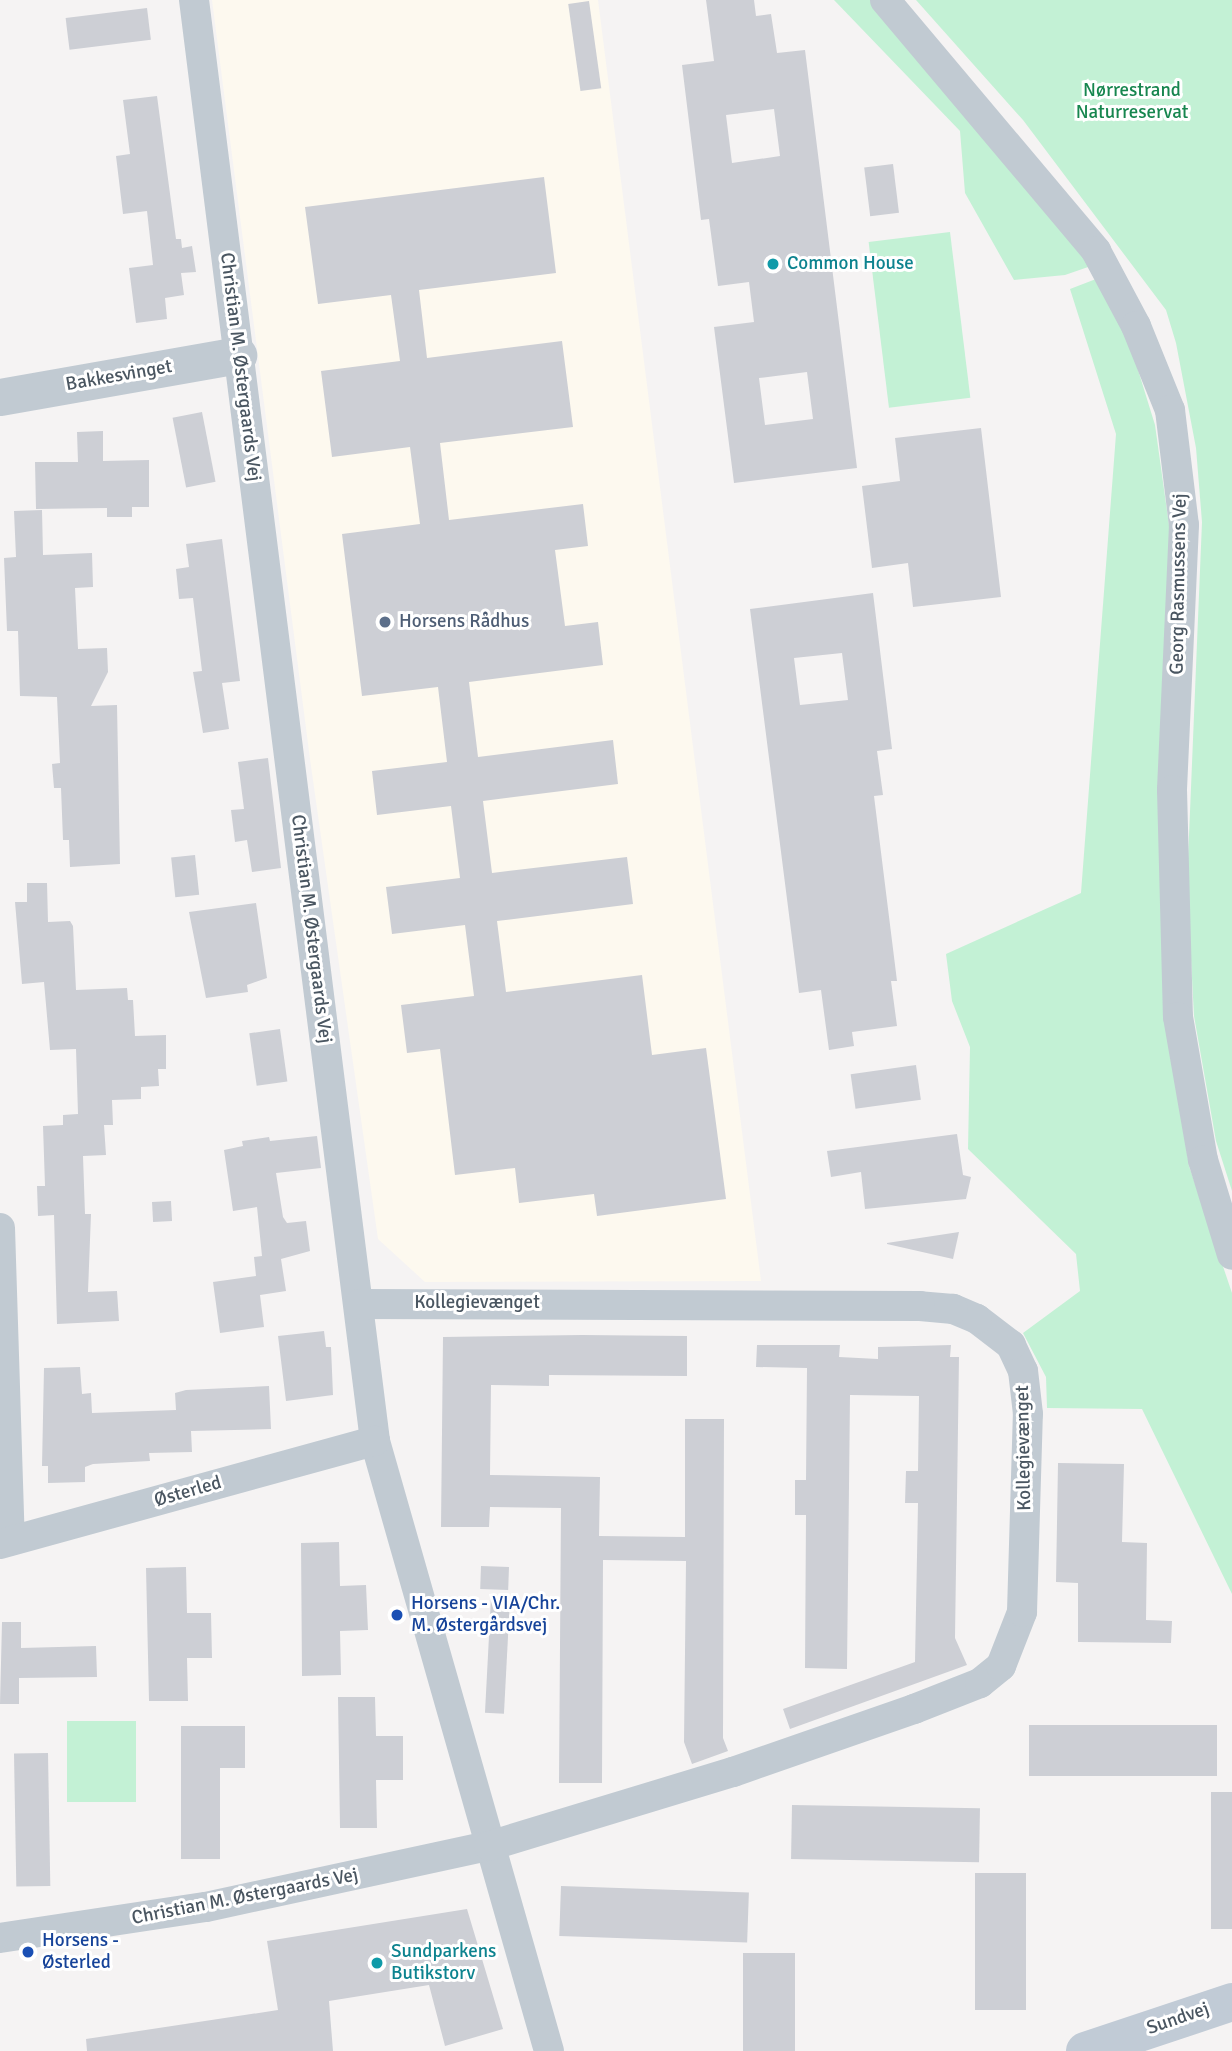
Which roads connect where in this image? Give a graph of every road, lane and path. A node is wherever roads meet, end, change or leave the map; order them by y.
1 (194, 0) edge
2 (885, 0) edge
3 (238, 355) junction
4 (0, 397) edge
5 (0, 1228) edge
6 (1232, 1255) edge
7 (360, 1304) junction
8 (376, 1441) junction
9 (5, 1542) edge
10 (489, 1846) junction
11 (0, 1938) edge
12 (1232, 2002) edge
13 (549, 2051) edge
14 (1084, 2051) edge

1 - 3 street, Christian M. Østergaards Vej
2 - 6 street, Georg Rasmussens Vej
3 - 4 street, Bakkesvinget
3 - 7 street, Christian M. Østergaards Vej
5 - 9 street
7 - 8 street, Christian M. Østergaards Vej
7 - 10 street, Kollegievænget
8 - 9 street, Østerled
8 - 10 street, Christian M. Østergaards Vej
10 - 11 street, Christian M. Østergaards Vej
10 - 13 street, Christian M. Østergaards Vej
12 - 14 main road, Sundvej

